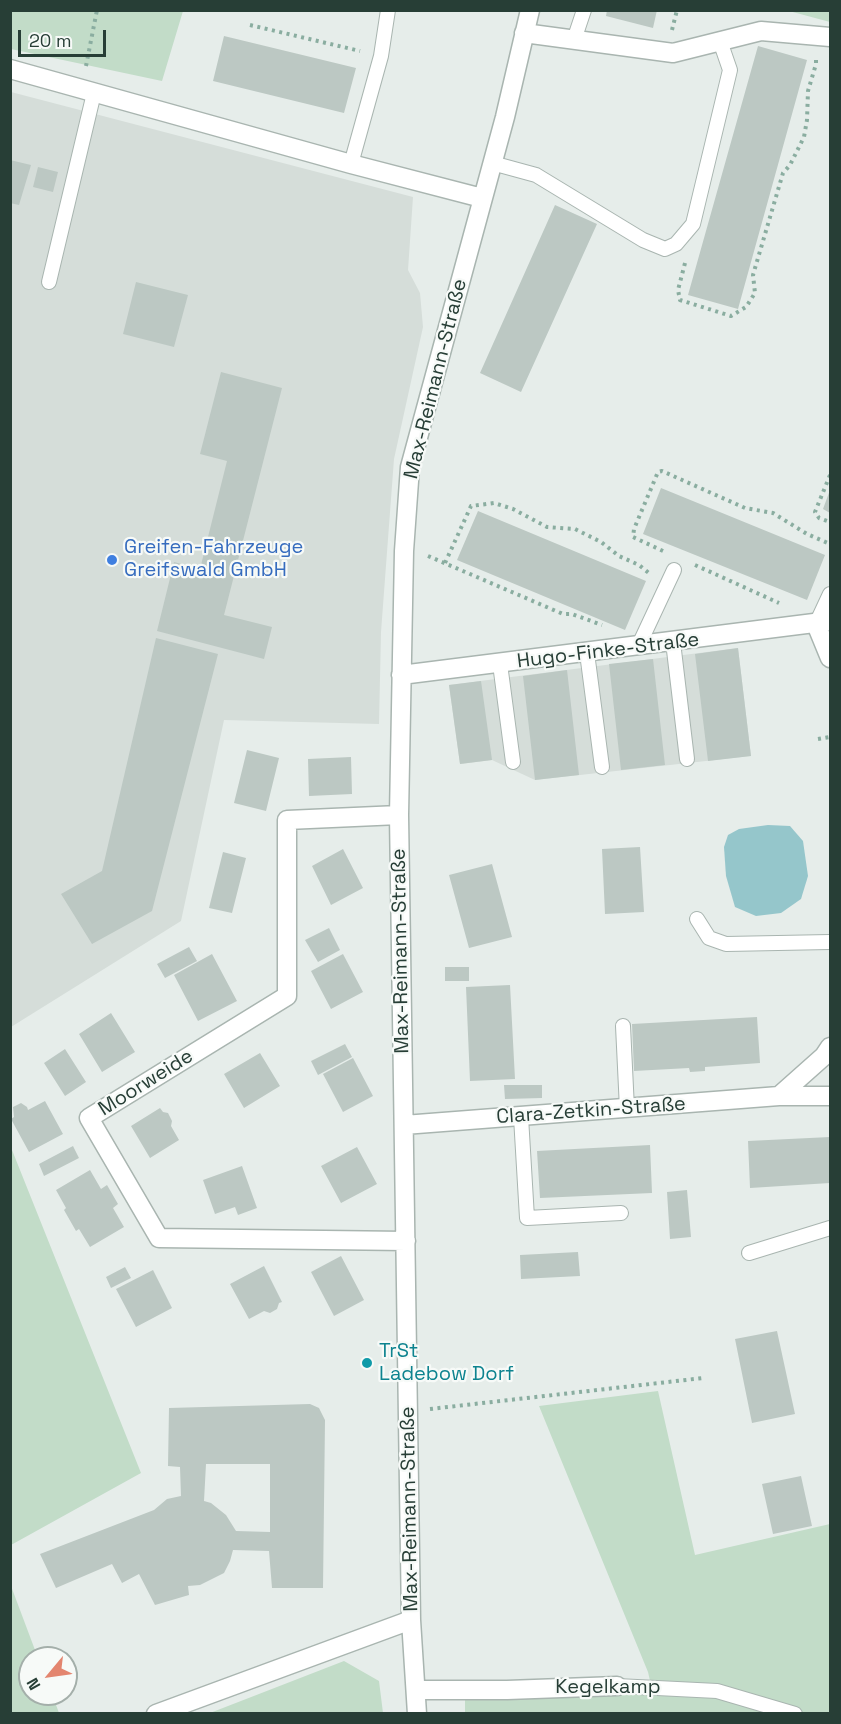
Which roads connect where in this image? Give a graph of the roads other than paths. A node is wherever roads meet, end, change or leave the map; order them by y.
1 (388, 10) edge
2 (530, 10) edge
3 (584, 10) edge
4 (524, 33) junction
5 (823, 37) edge
6 (574, 40) junction
7 (720, 41) junction
8 (10, 69) edge
9 (87, 92) junction
10 (492, 163) junction
11 (351, 164) junction
12 (482, 198) junction
13 (49, 282) dead end
14 (676, 564) road end
15 (831, 594) edge
16 (823, 623) edge
17 (673, 642) junction
18 (638, 647) junction
19 (587, 653) junction
20 (831, 658) edge
21 (500, 664) junction
22 (400, 675) junction
23 (687, 759) dead end
24 (513, 762) dead end
25 (602, 767) dead end
26 (399, 815) junction
27 (697, 919) dead end
28 (831, 942) edge
29 (623, 1026) dead end
30 (831, 1047) edge
31 (779, 1096) junction
32 (831, 1096) edge
33 (627, 1109) junction
34 (521, 1117) junction
35 (404, 1125) junction
36 (621, 1213) dead end
37 (831, 1228) edge
38 (406, 1241) junction
39 (749, 1253) dead end
40 (411, 1620) junction
41 (617, 1686) joint
42 (417, 1690) junction
43 (156, 1713) edge
44 (417, 1713) edge
45 (795, 1713) edge

1 - 11 lane
2 - 4 street, Max-Reimann-Straße
3 - 6 lane
4 - 6 street
4 - 10 street, Max-Reimann-Straße
5 - 7 street
6 - 7 street
7 - 10 lane
8 - 9 street
9 - 11 street
9 - 13 lane
10 - 12 street, Max-Reimann-Straße
11 - 12 street
12 - 22 street, Max-Reimann-Straße
14 - 18 lane
15 - 16 lane
16 - 17 street, Hugo-Finke-Straße
16 - 20 street
17 - 18 street, Hugo-Finke-Straße
17 - 23 lane
18 - 19 street, Hugo-Finke-Straße
19 - 21 street, Hugo-Finke-Straße
19 - 25 lane
21 - 22 street, Hugo-Finke-Straße
21 - 24 lane
22 - 26 street, Max-Reimann-Straße
26 - 35 street, Max-Reimann-Straße
26 - 38 street, Moorweide
27 - 28 lane
29 - 33 lane
30 - 31 street
31 - 32 street, Clara-Zetkin-Straße
31 - 33 street, Clara-Zetkin-Straße
33 - 34 street, Clara-Zetkin-Straße
34 - 35 street, Clara-Zetkin-Straße
34 - 36 lane
35 - 38 street, Max-Reimann-Straße
37 - 39 lane
38 - 40 street, Max-Reimann-Straße
40 - 42 street, Max-Reimann-Straße
40 - 43 street
41 - 42 street, Kegelkamp
41 - 45 lane, Kegelkamp
42 - 44 street, Max-Reimann-Straße

